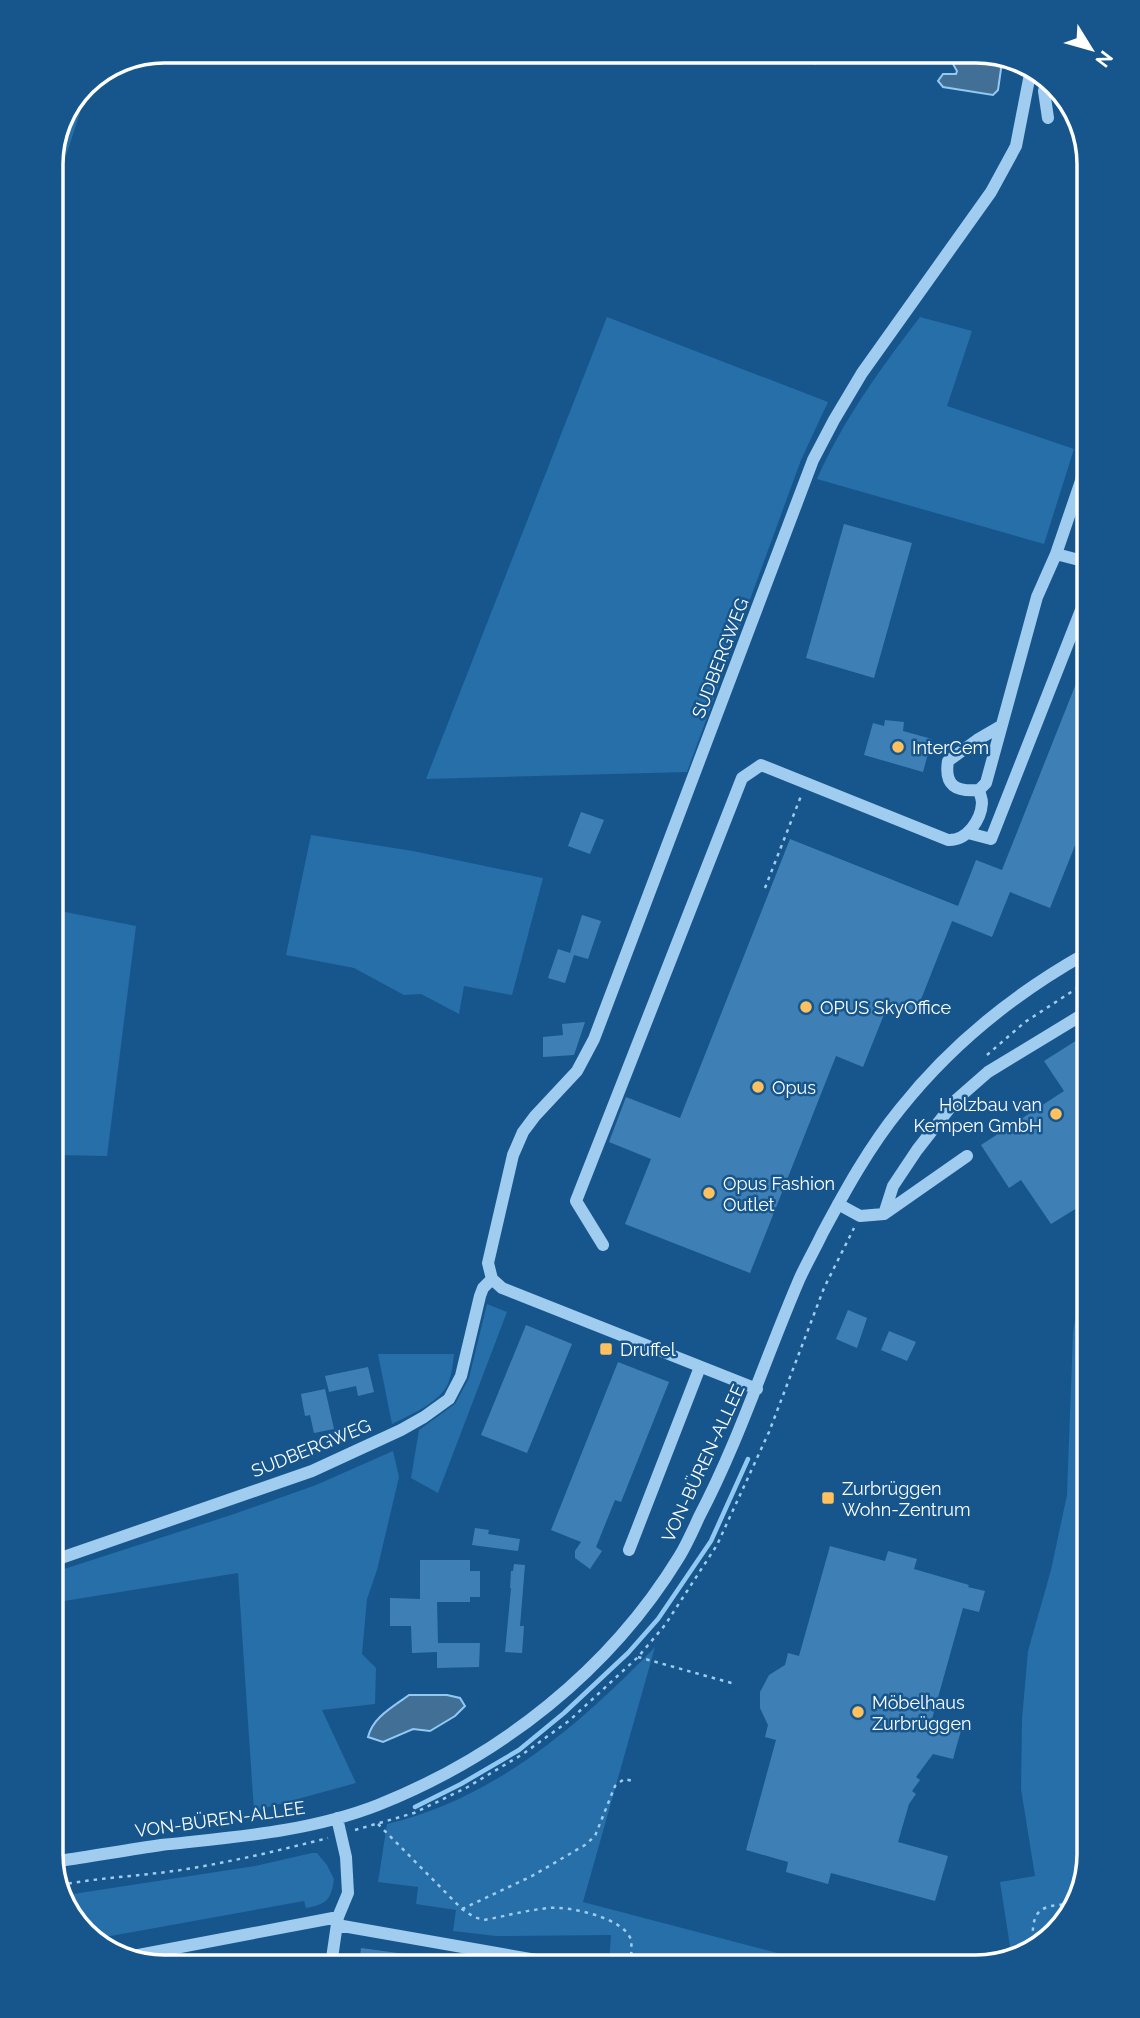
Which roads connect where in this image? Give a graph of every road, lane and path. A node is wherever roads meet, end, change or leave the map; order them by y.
1 (1029, 79) edge
2 (1044, 90) edge
3 (1048, 118) dead end
4 (1077, 493) edge
5 (1056, 554) junction
6 (1077, 559) edge
7 (1077, 620) edge
8 (1001, 726) junction
9 (807, 783) junction
10 (979, 790) junction
11 (968, 833) junction
12 (765, 888) dead end
13 (1077, 958) edge
14 (1077, 1018) edge
15 (967, 1156) dead end
16 (838, 1204) junction
17 (884, 1214) junction
18 (603, 1245) dead end
19 (492, 1279) junction
20 (700, 1367) junction
21 (757, 1389) junction
22 (629, 1550) dead end
23 (63, 1557) edge
24 (638, 1657) dead end
25 (735, 1684) dead end
26 (633, 1781) dead end
27 (337, 1818) junction
28 (377, 1823) dead end
29 (64, 1860) edge
30 (1063, 1905) edge
31 (462, 1909) junction
32 (338, 1921) junction
33 (1033, 1937) edge
34 (148, 1954) edge
35 (333, 1955) edge
36 (512, 1955) edge
37 (631, 1955) edge

1 - 19 street, SUDBERGWEG
2 - 3 street
4 - 5 street
5 - 6 street
5 - 8 street
7 - 11 street
8 - 10 street
8 - 10 street
9 - 11 street
9 - 12 path
9 - 18 street
10 - 11 street
13 - 16 street, VON-BÜREN-ALLEE
14 - 17 street
15 - 17 street
16 - 17 street
16 - 21 street, VON-BÜREN-ALLEE
19 - 20 street
19 - 23 street, SUDBERGWEG
20 - 21 street
20 - 22 street
21 - 27 street, VON-BÜREN-ALLEE
24 - 25 path
26 - 31 path
27 - 29 street, VON-BÜREN-ALLEE
27 - 32 street
28 - 31 path
30 - 33 path
31 - 37 path
32 - 34 street
32 - 35 street
32 - 36 street

